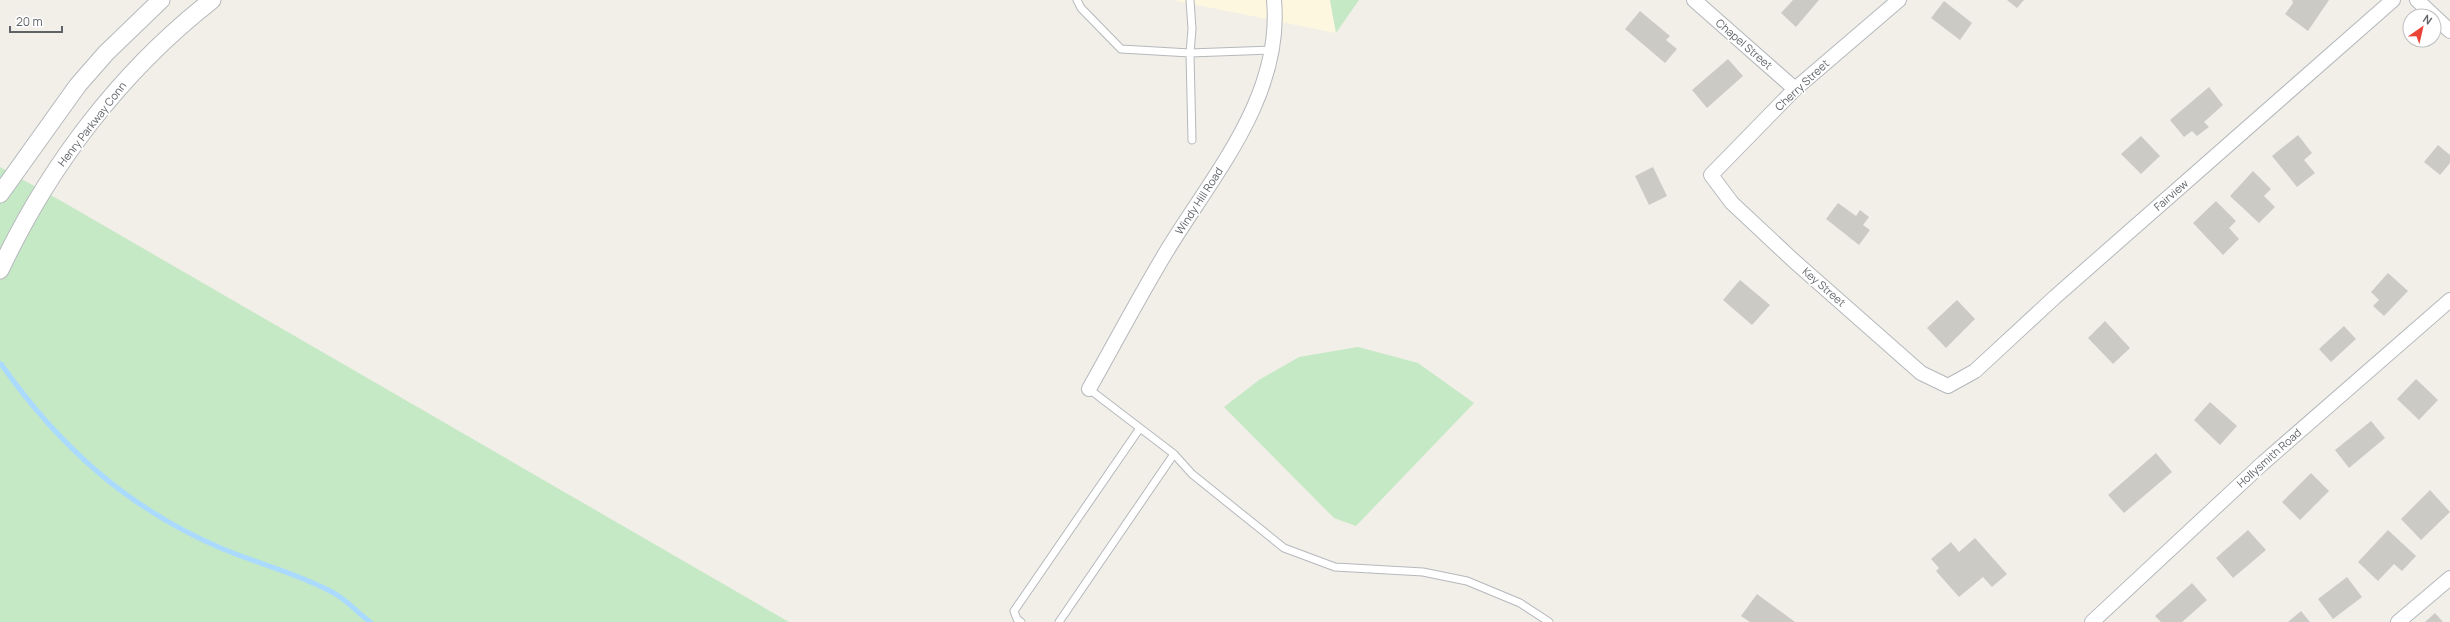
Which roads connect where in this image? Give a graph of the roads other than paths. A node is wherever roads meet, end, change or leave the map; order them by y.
1 (161, 0) edge
2 (212, 0) edge
3 (1077, 0) edge
4 (1190, 0) edge
5 (1274, 0) edge
6 (1694, 0) edge
7 (1899, 0) edge
8 (2393, 0) edge
9 (2416, 0) edge
10 (2425, 8) edge
11 (2442, 24) edge
12 (2450, 31) edge
13 (1272, 50) junction
14 (1190, 53) junction
15 (1795, 89) junction
16 (1192, 140) dead end
17 (1711, 175) joint
18 (0, 194) edge
19 (0, 270) edge
20 (2450, 300) edge
21 (1948, 386) joint
22 (1089, 389) joint
23 (1140, 428) junction
24 (1174, 454) junction
25 (2450, 578) edge
26 (1021, 622) edge
27 (1059, 622) edge
28 (1548, 622) edge
29 (2092, 622) edge
30 (2398, 622) edge

1 - 18 street
2 - 19 street, Henry Parkway Conn
3 - 14 lane
4 - 14 lane
5 - 13 street, Windy Hill Road
6 - 15 street, Chapel Street
7 - 15 street, Cherry Street
8 - 21 street, Fairview
9 - 10 street
11 - 12 street
13 - 14 lane
13 - 22 street, Windy Hill Road
14 - 16 lane
15 - 17 street, Cherry Street
17 - 21 street, Key Street
20 - 29 street, Hollysmith Road
22 - 23 lane
23 - 24 lane
23 - 26 lane
24 - 27 lane
24 - 28 lane
25 - 30 street

